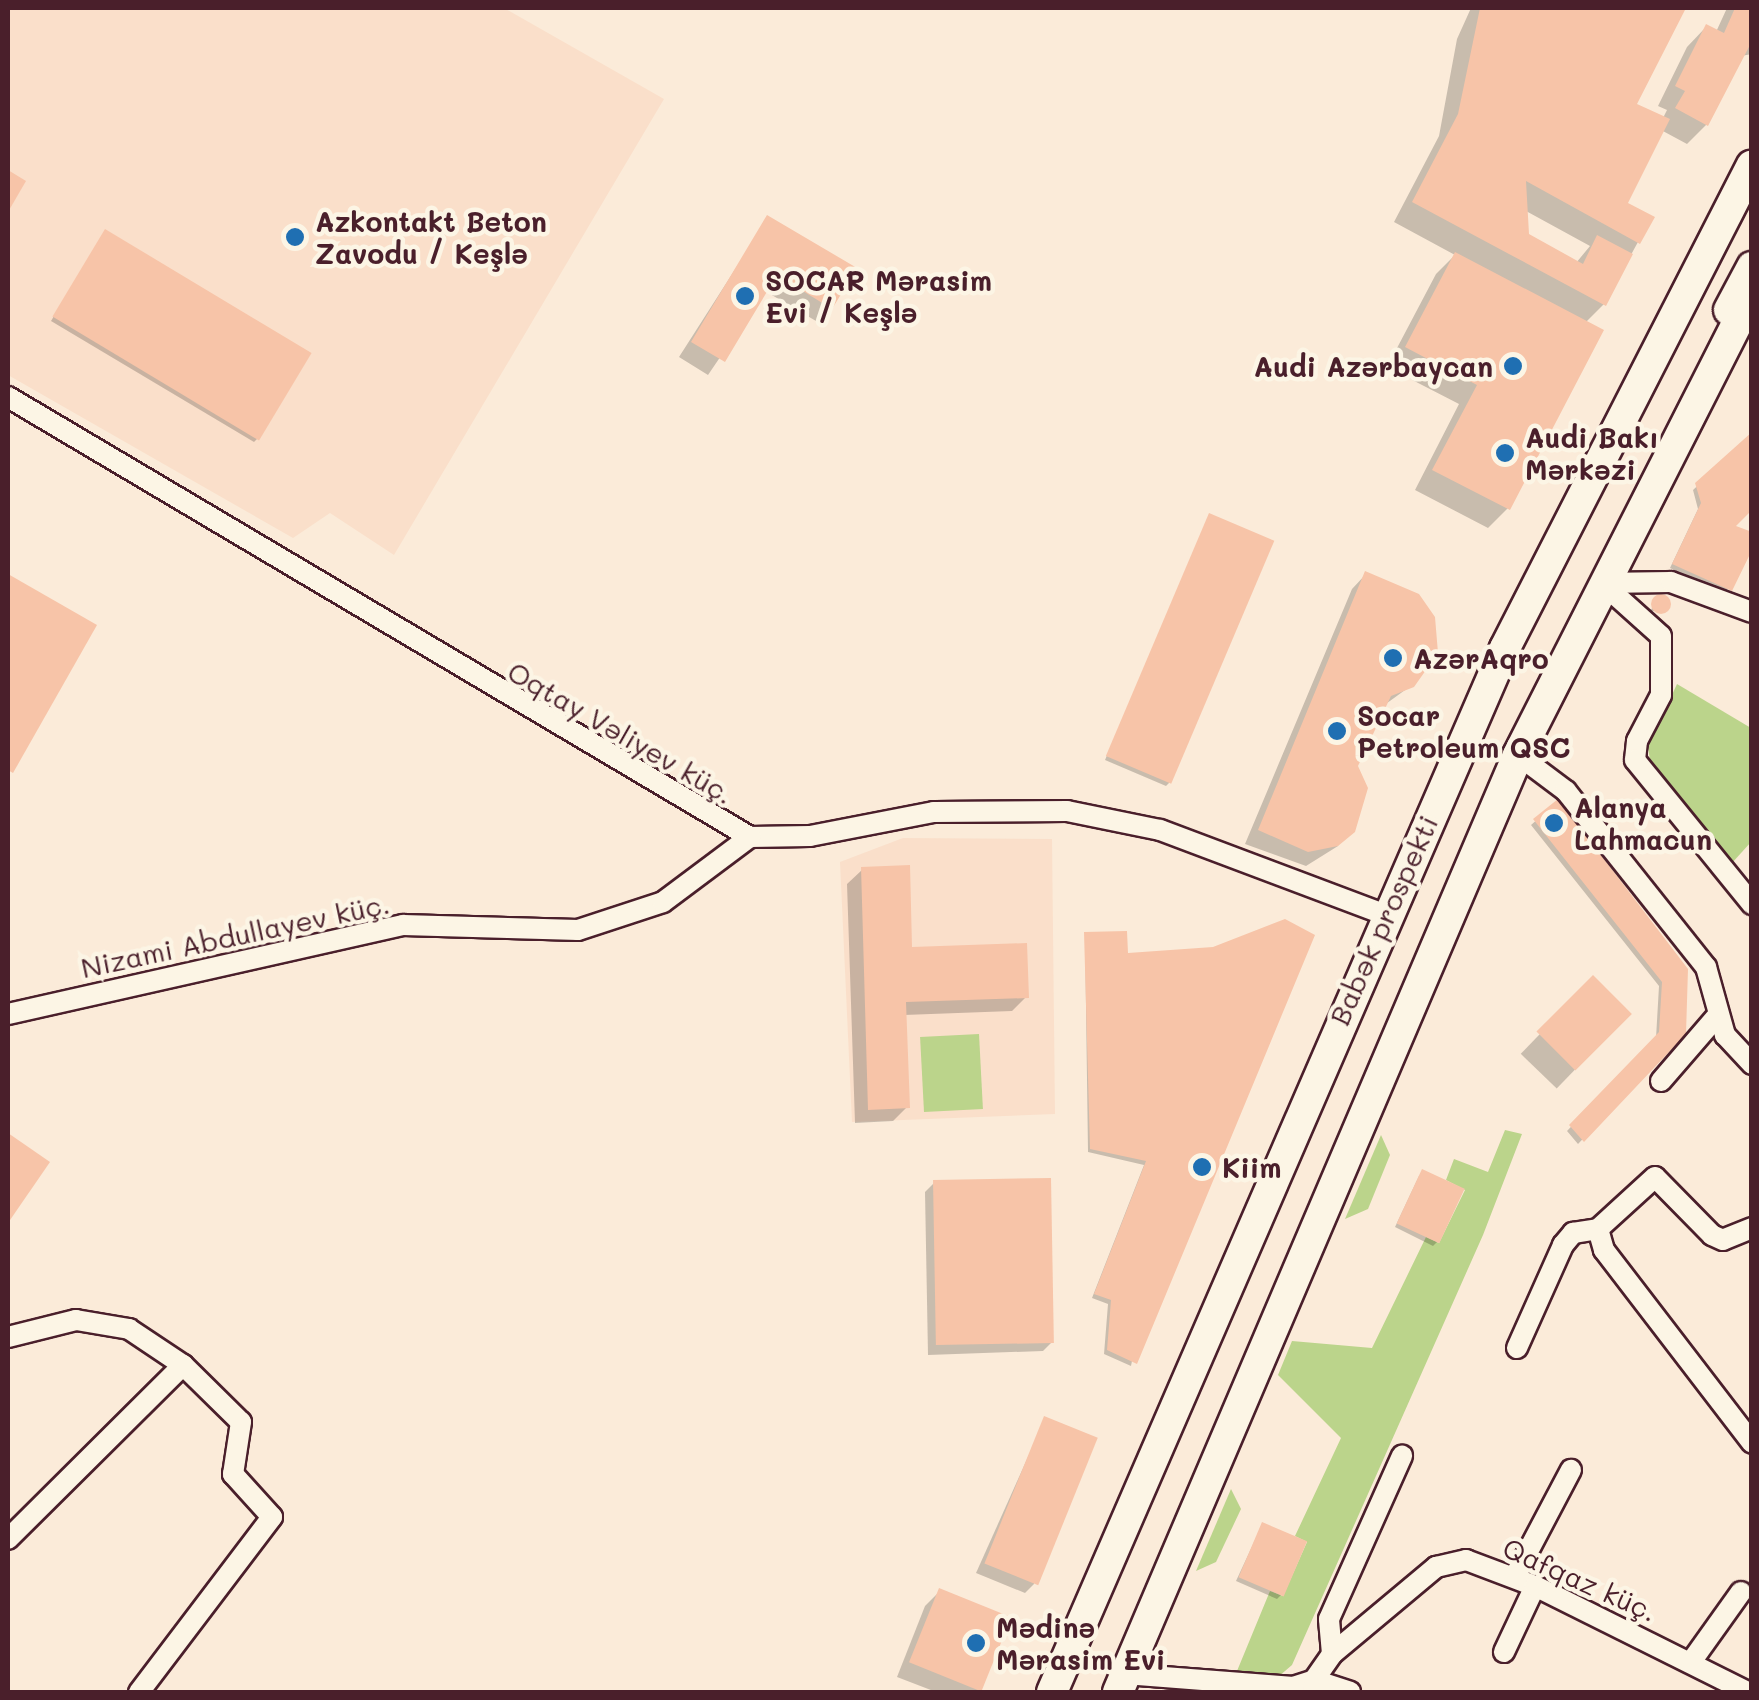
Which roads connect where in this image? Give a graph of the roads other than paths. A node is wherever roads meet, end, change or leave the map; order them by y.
1 (1752, 166) edge
2 (1752, 202) edge
3 (1752, 267) edge
4 (1752, 294) edge
5 (1667, 329) junction
6 (8, 397) edge
7 (1678, 438) junction
8 (1602, 584) junction
9 (1752, 612) edge
10 (1518, 754) junction
11 (750, 837) junction
12 (1752, 904) edge
13 (1384, 914) junction
14 (8, 1014) edge
15 (1718, 1015) junction
16 (1752, 1064) edge
17 (1661, 1081) dead end
18 (1752, 1228) edge
19 (1598, 1229) junction
20 (8, 1337) edge
21 (1517, 1348) dead end
22 (182, 1365) junction
23 (1752, 1443) edge
24 (1402, 1456) dead end
25 (1571, 1470) dead end
26 (8, 1539) edge
27 (1515, 1576) junction
28 (1535, 1586) junction
29 (1741, 1592) dead end
30 (1504, 1652) dead end
31 (1332, 1654) junction
32 (1691, 1662) junction
33 (1121, 1683) edge
34 (1313, 1686) edge
35 (139, 1692) edge
36 (1052, 1692) edge
37 (1350, 1692) edge
38 (1748, 1692) edge

1 - 5 main road, Babək prospekti
2 - 5 main road
3 - 7 main road
4 - 7 main road, Babək prospekti
5 - 13 main road, Babək prospekti
6 - 11 street, Oqtay Vəliyev küç.
7 - 8 main road, Babək prospekti
8 - 9 street
8 - 10 main road, Babək prospekti
8 - 12 street
10 - 15 street
10 - 33 main road, Babək prospekti
11 - 13 street, Oqtay Vəliyev küç.
11 - 14 street, Nizami Abdullayev küç.
13 - 36 main road, Babək prospekti
15 - 16 street
15 - 17 street
18 - 19 street
19 - 21 street
19 - 23 street
20 - 22 street
22 - 26 street
22 - 35 street
24 - 31 street
25 - 27 street
27 - 28 street, Qafqaz küç.
27 - 31 street, Qafqaz küç.
28 - 30 street
28 - 32 street, Qafqaz küç.
29 - 32 street
31 - 34 street, Qafqaz küç.
32 - 38 street, Qafqaz küç.
33 - 34 street
34 - 37 street

